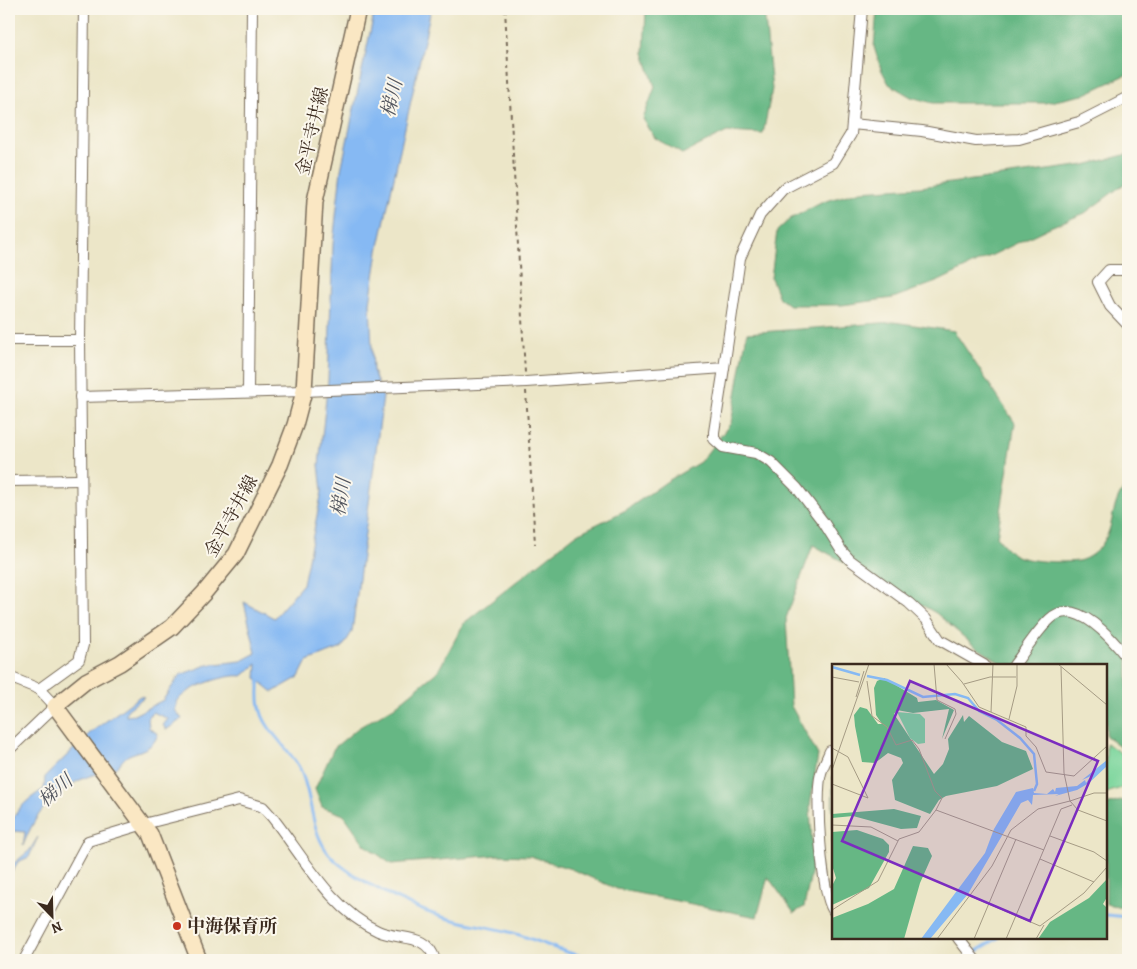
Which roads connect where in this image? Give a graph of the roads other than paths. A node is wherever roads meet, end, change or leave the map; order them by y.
1 (84, 9) edge
2 (252, 9) edge
3 (358, 9) edge
4 (862, 9) edge
5 (1128, 97) edge
6 (852, 124) junction
7 (1128, 270) edge
8 (1128, 325) edge
9 (9, 340) edge
10 (80, 340) junction
11 (724, 368) junction
12 (248, 391) junction
13 (304, 391) junction
14 (80, 397) junction
15 (81, 480) junction
16 (9, 481) edge
17 (1128, 659) edge
18 (982, 664) edge
19 (1015, 664) edge
20 (9, 677) edge
21 (39, 689) junction
22 (55, 706) junction
23 (9, 750) edge
24 (830, 752) dead end
25 (139, 819) junction
26 (832, 909) edge
27 (959, 939) edge
28 (24, 960) edge
29 (199, 960) edge
30 (435, 960) edge
31 (976, 960) edge

1 - 10 street
2 - 12 street
3 - 13 main road, 金平寺井線
4 - 6 street
5 - 6 street
6 - 11 street
7 - 8 street
9 - 10 street
10 - 14 street
11 - 13 street
11 - 18 street
12 - 13 street
12 - 14 street
13 - 22 main road, 金平寺井線
14 - 15 street
15 - 16 street
15 - 21 street
17 - 19 street
20 - 21 street
21 - 22 street
22 - 23 street
22 - 25 main road
24 - 26 street
25 - 28 street
25 - 29 main road
25 - 30 street
27 - 31 street

